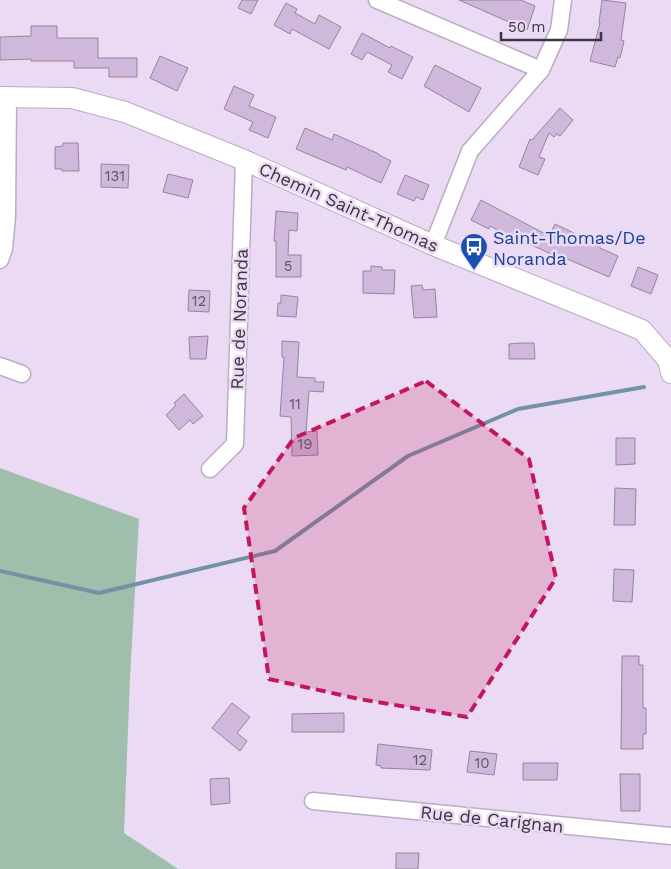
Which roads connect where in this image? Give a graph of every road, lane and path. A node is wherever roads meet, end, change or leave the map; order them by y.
1 (377, 0) edge
2 (563, 0) edge
3 (541, 70) junction
4 (4, 97) edge
5 (244, 160) junction
6 (433, 245) junction
7 (0, 260) edge
8 (0, 366) edge
9 (671, 373) edge
10 (22, 374) dead end
11 (210, 469) dead end
12 (313, 801) dead end
13 (671, 836) edge

1 - 3 street
2 - 3 street
3 - 6 street
4 - 5 street, Chemin Saint-Thomas
4 - 7 street
5 - 6 street, Chemin Saint-Thomas
5 - 11 street, Rue de Noranda
6 - 9 street, Chemin Saint-Thomas
8 - 10 street
12 - 13 street, Rue de Carignan

